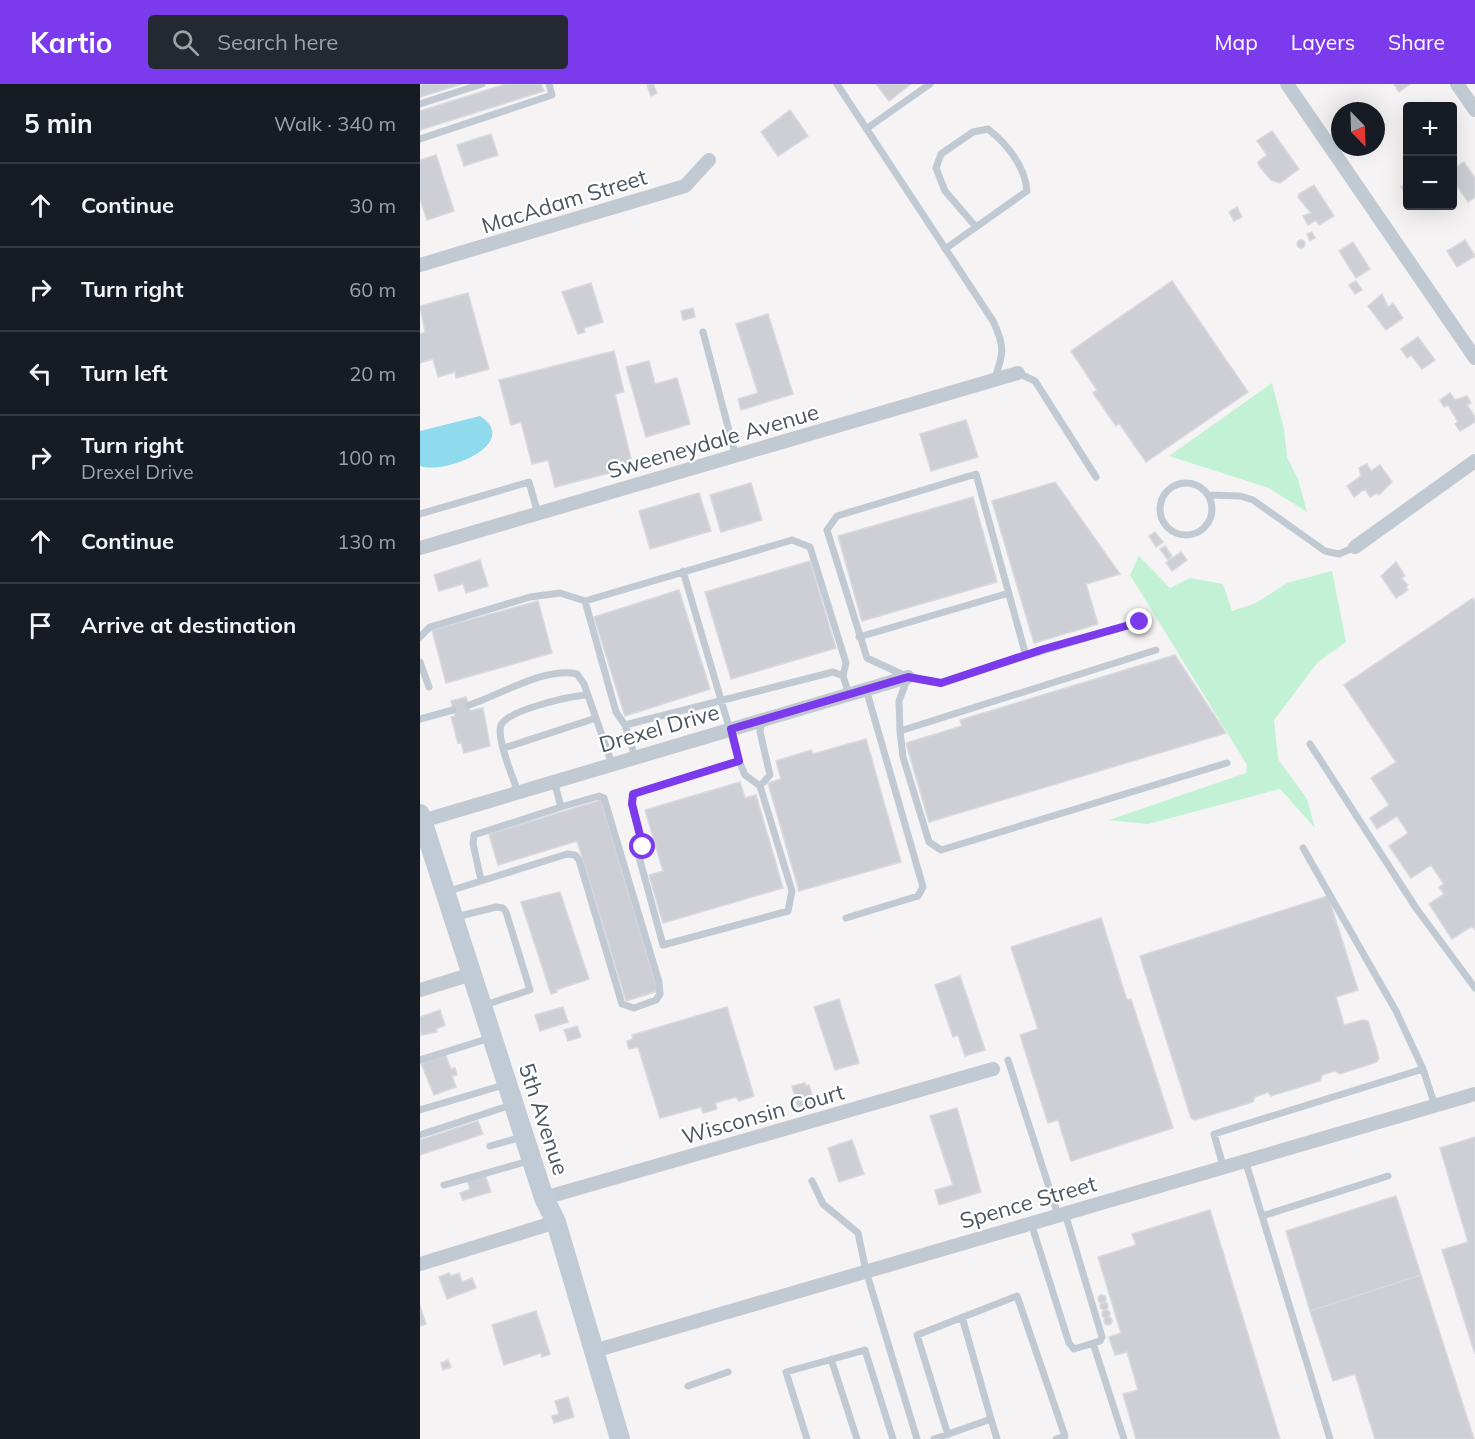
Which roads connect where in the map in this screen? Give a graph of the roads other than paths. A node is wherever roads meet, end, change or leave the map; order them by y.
1 (482, 84) edge
2 (549, 84) edge
3 (837, 84) edge
4 (930, 84) edge
5 (1287, 84) edge
6 (1457, 84) edge
7 (420, 104) edge
8 (1475, 110) edge
9 (866, 129) junction
10 (420, 139) edge
11 (709, 160) dead end
12 (976, 227) junction
13 (945, 249) junction
14 (420, 265) edge
15 (703, 332) dead end
16 (1475, 358) edge
17 (1018, 373) joint
18 (994, 380) junction
19 (736, 457) junction
20 (1475, 461) edge
21 (1096, 477) dead end
22 (1208, 495) junction
23 (420, 514) edge
24 (538, 514) junction
25 (1355, 547) joint
26 (420, 548) edge
27 (683, 571) junction
28 (1008, 593) junction
29 (585, 601) junction
30 (1140, 622) dead end
31 (420, 637) edge
32 (859, 637) junction
33 (1156, 650) dead end
34 (1026, 656) junction
35 (420, 662) edge
36 (843, 676) junction
37 (908, 677) junction
38 (429, 687) dead end
39 (866, 689) junction
40 (849, 694) junction
41 (587, 695) junction
42 (723, 701) junction
43 (468, 705) dead end
44 (453, 710) dead end
45 (596, 718) junction
46 (420, 719) edge
47 (762, 720) junction
48 (626, 725) junction
49 (731, 729) junction
50 (900, 731) junction
51 (1310, 744) dead end
52 (504, 748) junction
53 (635, 757) junction
54 (739, 761) junction
55 (1227, 763) dead end
56 (612, 764) junction
57 (554, 781) junction
58 (760, 786) junction
59 (518, 792) junction
60 (561, 807) junction
61 (421, 817) edge
62 (425, 844) edge
63 (1303, 848) dead end
64 (481, 880) junction
65 (446, 892) junction
66 (454, 918) junction
67 (846, 918) dead end
68 (472, 974) junction
69 (1475, 988) edge
70 (420, 990) edge
71 (483, 1006) junction
72 (493, 1038) junction
73 (420, 1060) edge
74 (1008, 1060) dead end
75 (993, 1069) dead end
76 (1423, 1069) junction
77 (507, 1084) junction
78 (1475, 1094) edge
79 (514, 1104) junction
80 (1435, 1106) junction
81 (420, 1110) edge
82 (420, 1135) edge
83 (524, 1137) junction
84 (490, 1146) dead end
85 (1245, 1160) junction
86 (532, 1161) junction
87 (1223, 1166) junction
88 (1388, 1176) dead end
89 (812, 1181) dead end
90 (444, 1185) dead end
91 (544, 1198) junction
92 (1061, 1214) junction
93 (1262, 1216) junction
94 (556, 1222) junction
95 (1031, 1223) junction
96 (420, 1264) edge
97 (866, 1271) junction
98 (962, 1317) junction
99 (1093, 1343) junction
100 (594, 1351) junction
101 (831, 1359) junction
102 (728, 1372) dead end
103 (688, 1386) dead end
104 (991, 1419) junction
105 (948, 1435) junction
106 (620, 1439) edge
107 (807, 1439) edge
108 (856, 1439) edge
109 (893, 1439) edge
110 (917, 1439) edge
111 (934, 1439) edge
112 (997, 1439) edge
113 (1056, 1439) edge
114 (1125, 1439) edge
115 (1330, 1439) edge

1 - 7 lane
2 - 10 lane
3 - 9 lane
4 - 9 lane
5 - 16 street
6 - 8 street
9 - 13 lane
11 - 14 street, MacAdam Street
12 - 12 lane
12 - 13 lane
13 - 18 lane
15 - 19 lane
17 - 18 street, Sweeneydale Avenue
17 - 21 lane
18 - 19 street, Sweeneydale Avenue
19 - 24 street, Sweeneydale Avenue
20 - 25 street
22 - 22 lane
22 - 25 lane
23 - 24 lane
24 - 26 street, Sweeneydale Avenue
27 - 29 lane
27 - 36 lane
27 - 42 lane
28 - 32 lane
28 - 32 lane
28 - 34 lane
29 - 31 lane
29 - 48 lane
30 - 34 lane
32 - 37 lane
33 - 50 lane
34 - 37 lane
35 - 38 lane
36 - 40 lane
36 - 42 lane
37 - 39 street, Drexel Drive
37 - 50 lane
39 - 40 street, Drexel Drive
39 - 67 lane
40 - 47 street, Drexel Drive
41 - 43 lane
41 - 45 lane
41 - 52 lane
42 - 48 lane
42 - 49 lane
44 - 46 lane
45 - 52 lane
45 - 56 lane
47 - 49 street, Drexel Drive
47 - 58 lane
48 - 53 lane
49 - 53 street, Drexel Drive
49 - 54 lane
50 - 55 lane
51 - 69 lane
52 - 59 lane
53 - 56 street, Drexel Drive
54 - 58 lane
54 - 58 lane
56 - 57 street, Drexel Drive
57 - 59 street, Drexel Drive
57 - 60 lane
59 - 61 street, Drexel Drive
60 - 64 lane
60 - 64 lane
61 - 62 main road, 5th Avenue
62 - 65 main road, 5th Avenue
63 - 76 lane
64 - 65 lane
65 - 66 main road, 5th Avenue
66 - 68 main road, 5th Avenue
66 - 71 lane
68 - 70 street
68 - 71 main road, 5th Avenue
71 - 72 main road, 5th Avenue
72 - 73 lane
72 - 77 main road, 5th Avenue
74 - 92 lane
75 - 91 street, Wisconsin Court
76 - 80 lane
76 - 87 lane
77 - 79 main road, 5th Avenue
77 - 81 lane
78 - 80 street, Spence Street
79 - 82 lane
79 - 83 main road, 5th Avenue
80 - 85 street, Spence Street
83 - 84 lane
83 - 86 main road, 5th Avenue
85 - 87 street, Spence Street
85 - 93 lane
86 - 90 lane
86 - 91 main road, 5th Avenue
87 - 92 street, Spence Street
88 - 93 lane
89 - 97 lane
91 - 94 main road, 5th Avenue
92 - 95 street, Spence Street
92 - 99 lane
93 - 115 lane
94 - 96 street
94 - 100 main road, 5th Avenue
95 - 97 street, Spence Street
95 - 99 lane
97 - 100 street, Spence Street
97 - 110 lane
98 - 104 lane
98 - 105 lane
98 - 113 lane
99 - 114 lane
100 - 106 main road, 5th Avenue
101 - 107 lane
101 - 108 lane
101 - 109 lane
102 - 103 lane
104 - 105 lane
104 - 112 lane
105 - 111 lane

